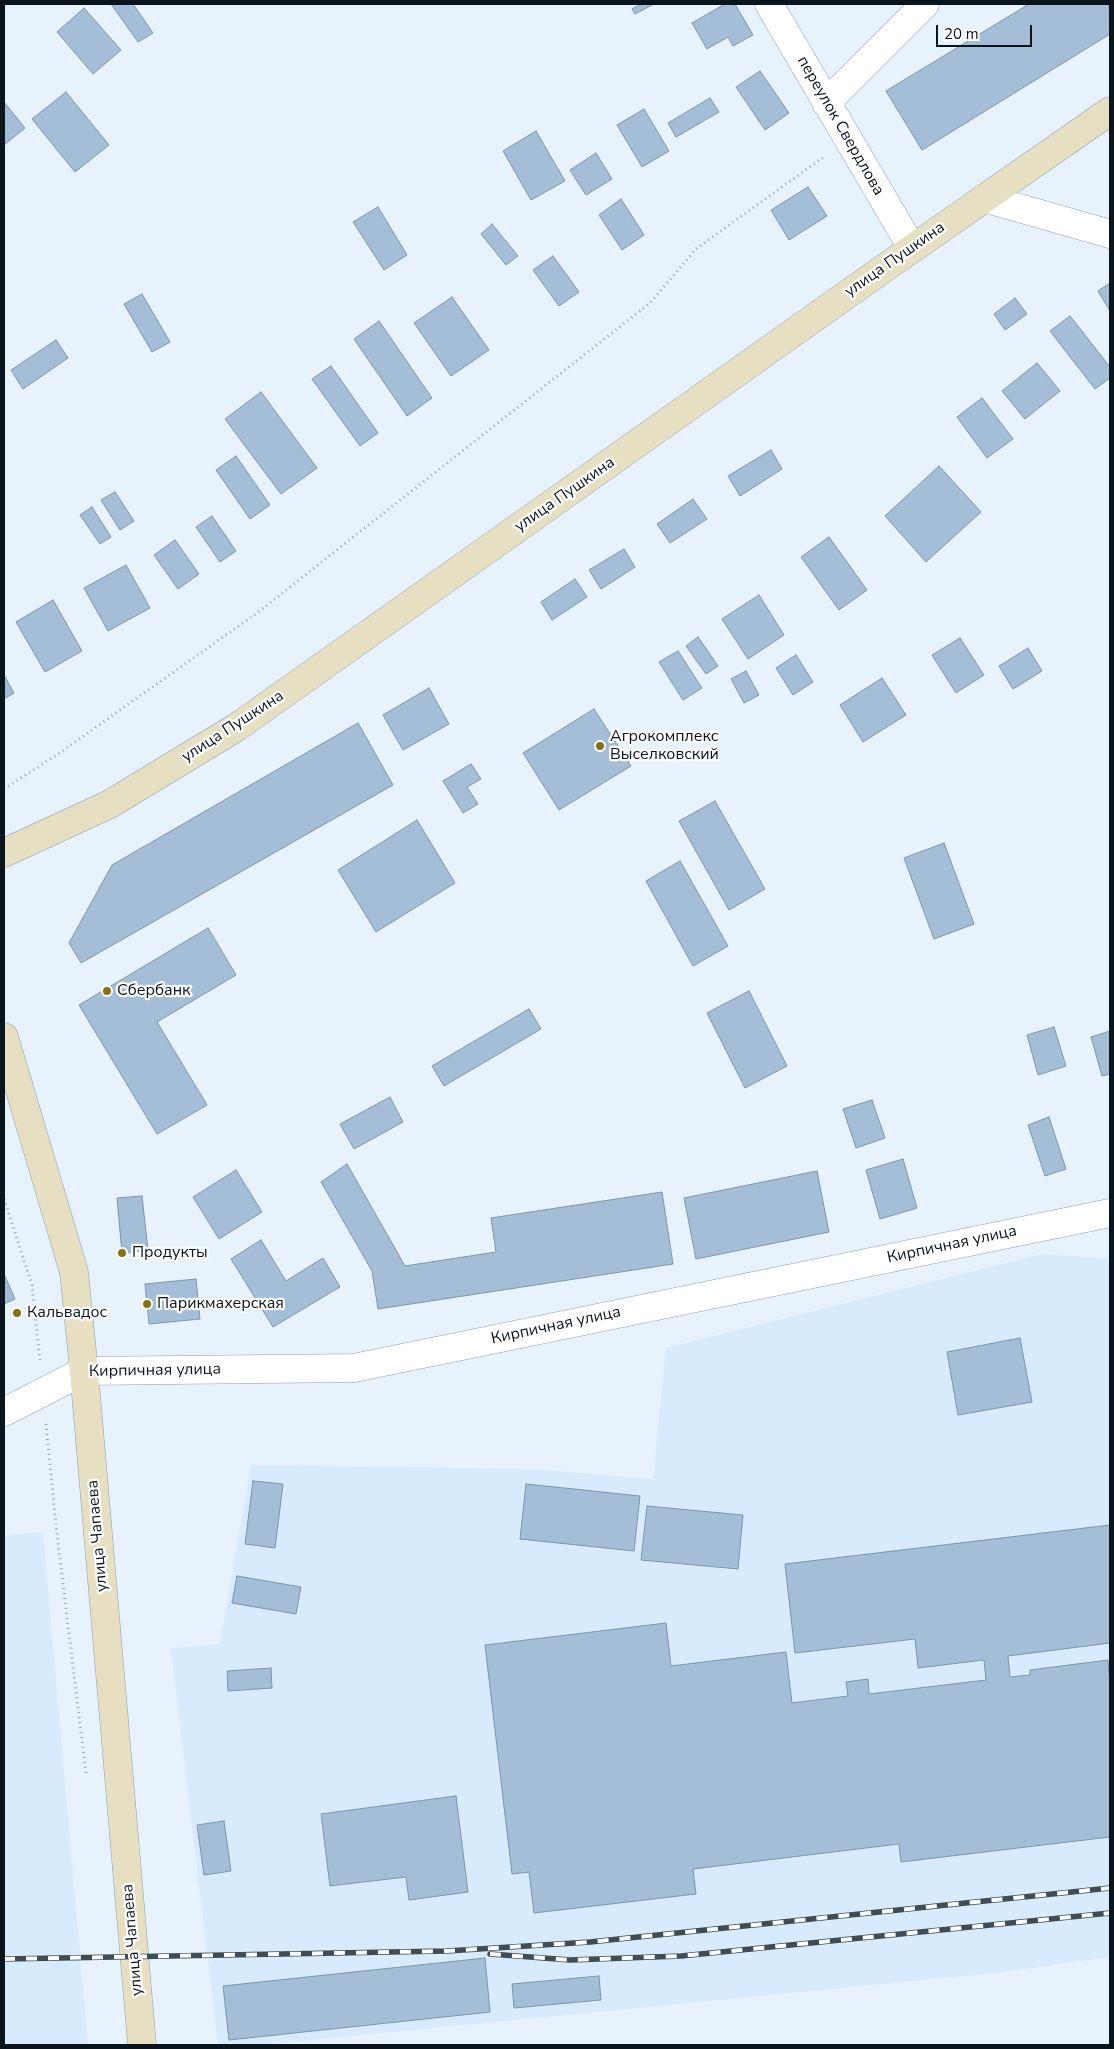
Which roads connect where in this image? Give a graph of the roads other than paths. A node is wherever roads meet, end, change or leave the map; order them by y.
1 (769, 4) edge
2 (924, 4) edge
3 (826, 104) junction
4 (1110, 111) edge
5 (984, 198) junction
6 (1110, 234) edge
7 (912, 248) junction
8 (4, 853) edge
9 (4, 1037) edge
10 (1110, 1213) edge
11 (84, 1371) junction
12 (4, 1412) edge
13 (142, 2045) edge

1 - 3 street, переулок Свердлова
2 - 3 street
3 - 7 street, переулок Свердлова
4 - 5 main road, улица Пушкина
5 - 6 street
5 - 7 main road, улица Пушкина
7 - 8 main road, улица Пушкина
9 - 11 main road, улица Чапаева
10 - 11 street, Кирпичная улица
11 - 12 street, Кирпичная улица
11 - 13 main road, улица Чапаева

